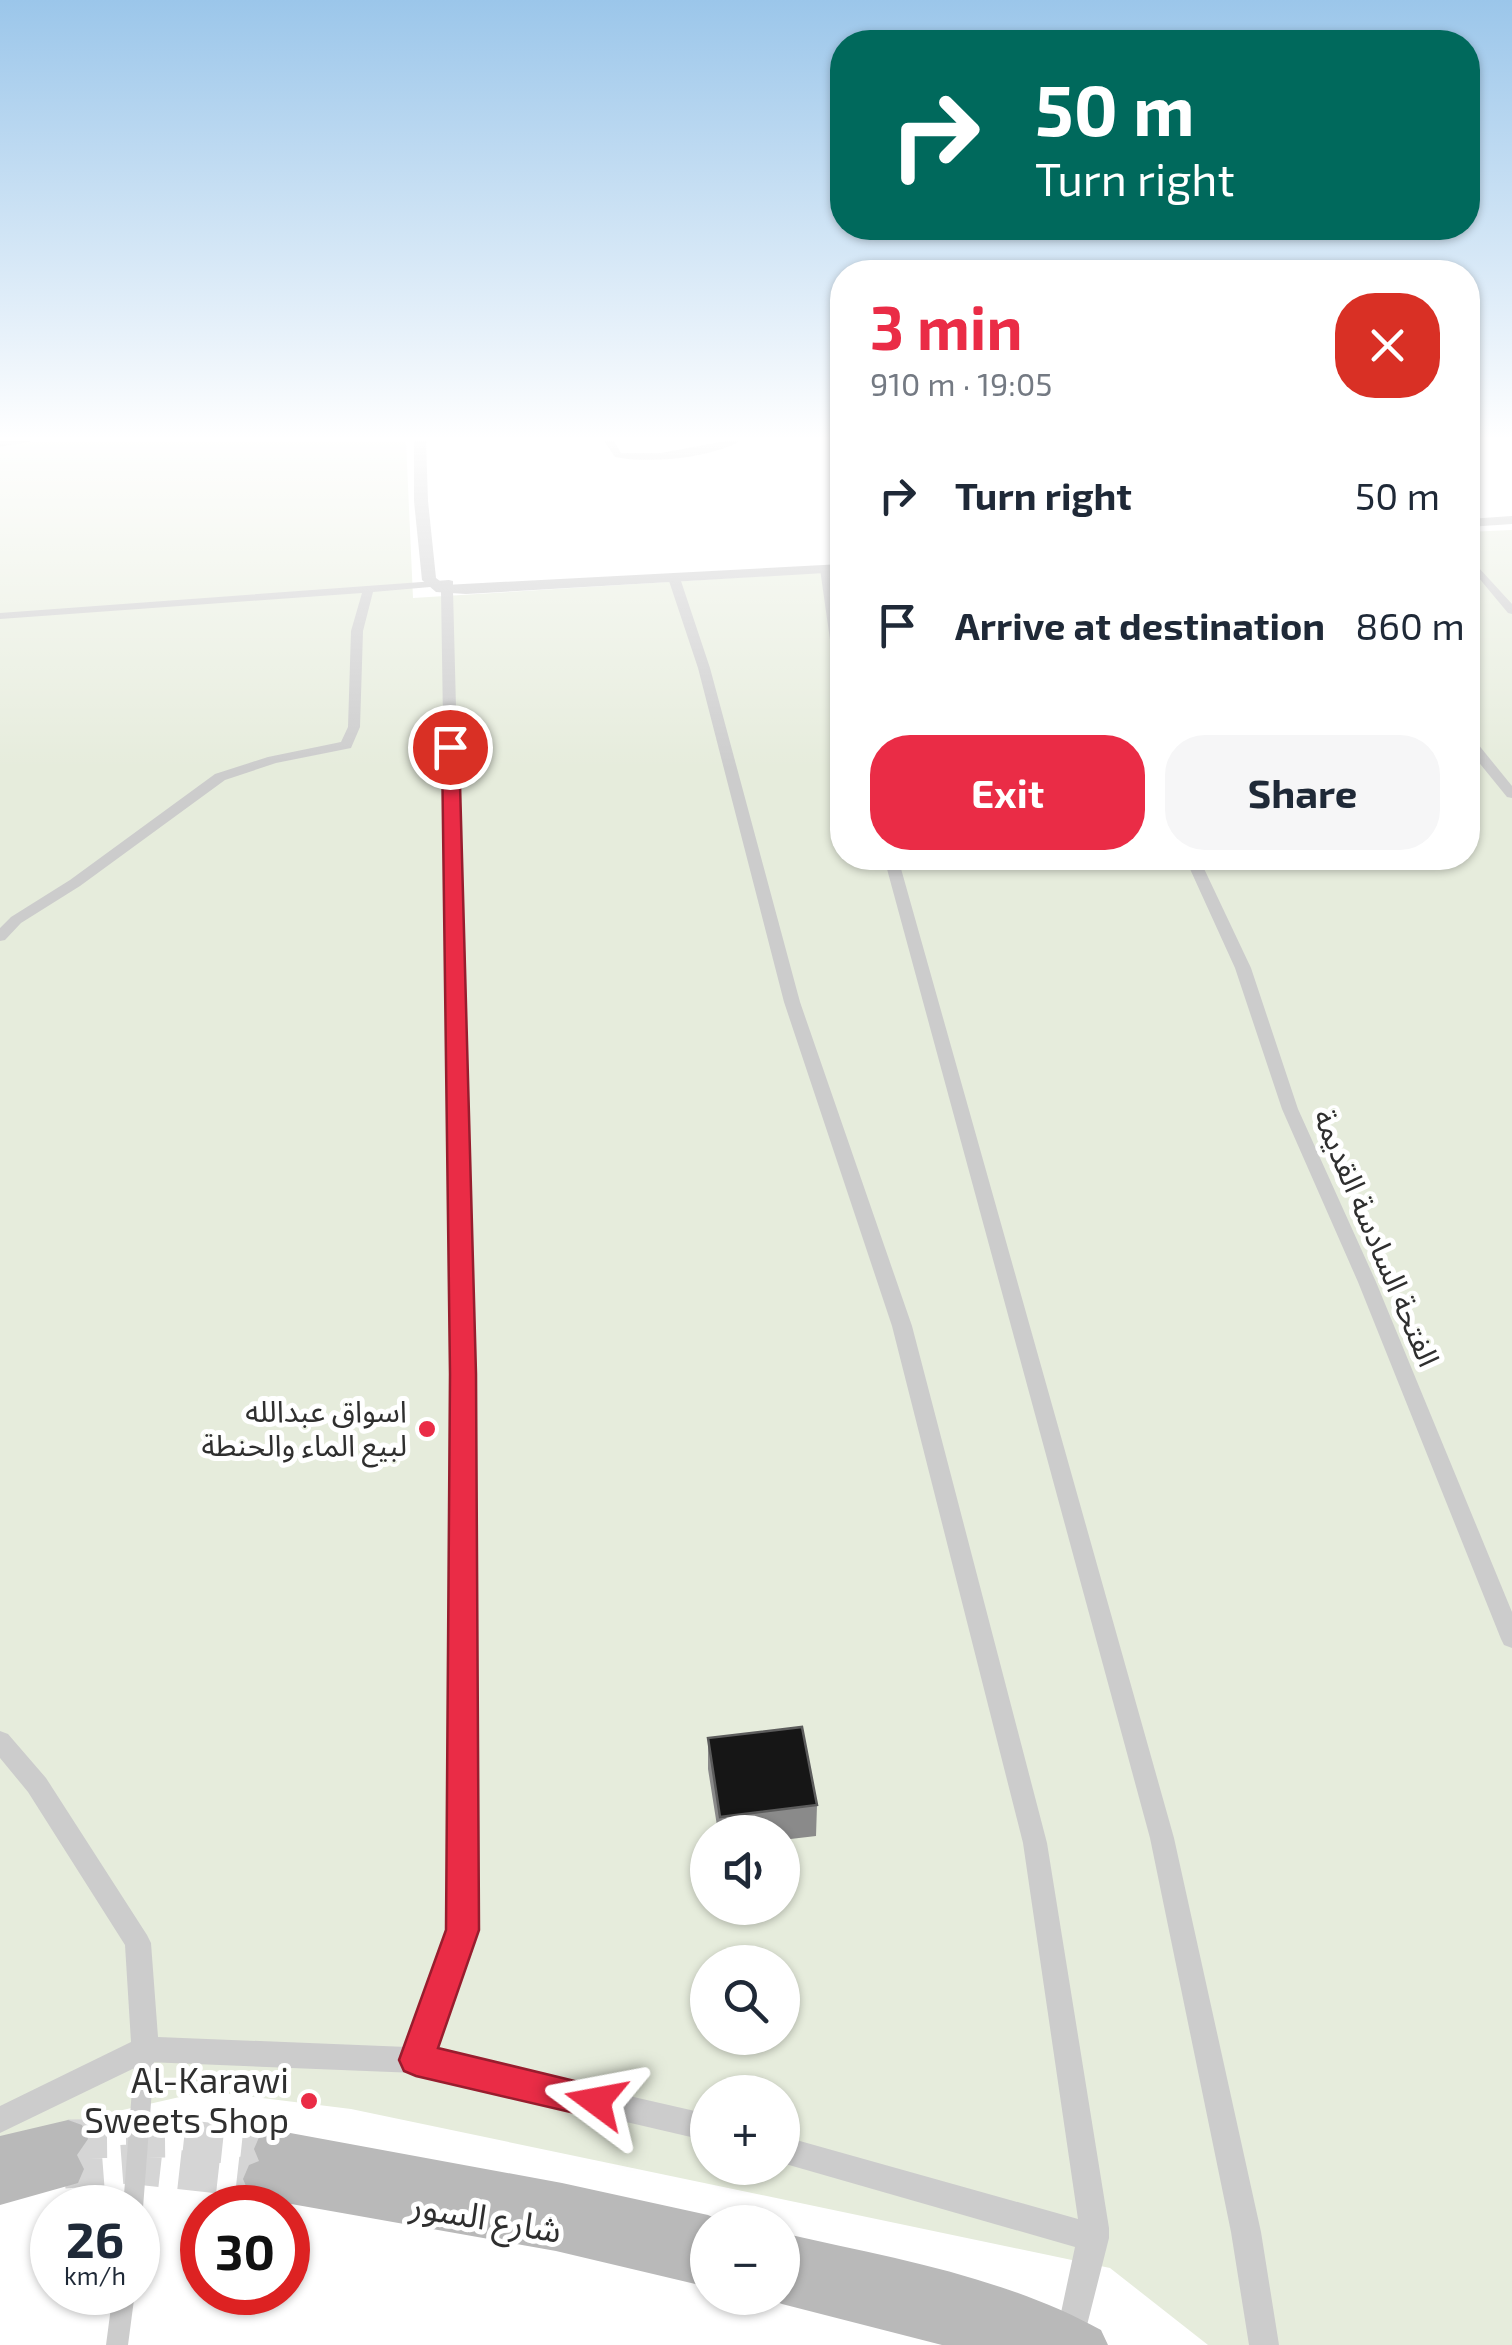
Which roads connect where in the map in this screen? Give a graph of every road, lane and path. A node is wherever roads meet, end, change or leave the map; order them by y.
1 (437, 550) edge
2 (830, 566) edge
3 (799, 568) junction
4 (830, 568) edge
5 (825, 569) junction
6 (765, 570) junction
7 (1480, 574) edge
8 (674, 578) junction
9 (445, 586) junction
10 (368, 591) junction
11 (830, 602) edge
12 (1512, 611) edge
13 (0, 616) edge
14 (1480, 755) edge
15 (1512, 794) edge
16 (894, 870) edge
17 (1198, 870) edge
18 (0, 937) edge
19 (1512, 1639) edge
20 (0, 1741) edge
21 (145, 2049) junction
22 (416, 2060) junction
23 (0, 2120) edge
24 (690, 2124) edge
25 (800, 2153) edge
26 (0, 2156) edge
27 (0, 2185) edge
28 (136, 2185) edge
29 (690, 2232) edge
30 (1094, 2238) junction
31 (800, 2258) edge
32 (690, 2262) edge
33 (800, 2288) edge
34 (121, 2315) edge
35 (1078, 2340) edge
36 (117, 2345) edge
37 (1026, 2345) edge
38 (1264, 2345) edge

1 - 9 street
2 - 3 street
3 - 5 street
3 - 6 street
4 - 5 street
5 - 11 street
6 - 8 street
6 - 9 street
7 - 12 street
8 - 9 street
8 - 30 street
9 - 10 street
9 - 22 street
10 - 13 street
10 - 18 street
14 - 15 street
16 - 38 street
17 - 19 street, الفتحة السادسة القديمة
20 - 21 street
21 - 22 street
21 - 23 street
21 - 28 street
22 - 24 street
25 - 30 street
26 - 27 main road
29 - 32 main road, شارع السور
30 - 35 street
31 - 35 main road
33 - 37 main road
34 - 36 street

